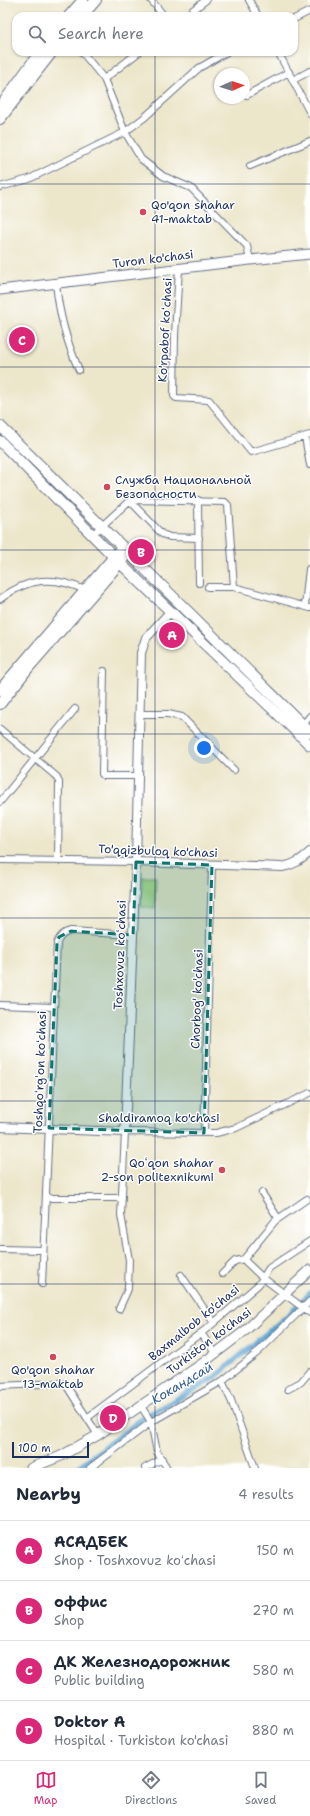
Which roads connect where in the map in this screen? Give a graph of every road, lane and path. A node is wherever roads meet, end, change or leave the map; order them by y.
1 (82, 0) edge
2 (96, 0) edge
3 (151, 0) edge
4 (206, 0) edge
5 (249, 0) edge
6 (310, 11) edge
7 (72, 12) edge
8 (86, 12) edge
9 (161, 12) edge
10 (190, 12) edge
11 (256, 12) edge
12 (298, 17) edge
13 (37, 56) edge
14 (48, 56) edge
15 (85, 56) edge
16 (134, 56) edge
17 (220, 56) edge
18 (280, 56) edge
19 (310, 71) edge
20 (289, 72) junction
21 (104, 79) junction
22 (293, 80) junction
23 (250, 93) edge
24 (4, 106) edge
25 (310, 113) edge
26 (0, 119) edge
27 (125, 132) junction
28 (310, 141) edge
29 (250, 166) dead end
30 (0, 187) edge
31 (310, 254) edge
32 (250, 260) junction
33 (179, 268) junction
34 (56, 283) junction
35 (0, 290) edge
36 (79, 370) dead end
37 (0, 426) edge
38 (308, 436) edge
39 (0, 442) edge
40 (310, 465) edge
41 (198, 500) junction
42 (130, 501) junction
43 (101, 526) junction
44 (92, 535) junction
45 (199, 538) junction
46 (125, 551) junction
47 (116, 559) junction
48 (309, 569) dead end
49 (199, 583) dead end
50 (208, 587) dead end
51 (234, 587) junction
52 (85, 590) junction
53 (0, 599) edge
54 (308, 607) edge
55 (171, 611) junction
56 (104, 671) dead end
57 (0, 690) edge
58 (0, 704) edge
59 (75, 709) dead end
60 (140, 714) junction
61 (310, 716) edge
62 (306, 728) edge
63 (0, 729) edge
64 (310, 746) edge
65 (36, 759) junction
66 (234, 770) dead end
67 (138, 776) junction
68 (0, 802) edge
69 (310, 852) edge
70 (0, 860) edge
71 (58, 861) junction
72 (136, 862) junction
73 (212, 865) junction
74 (134, 935) junction
75 (0, 1005) edge
76 (53, 1007) junction
77 (310, 1093) edge
78 (0, 1127) edge
79 (49, 1128) junction
80 (125, 1132) junction
81 (204, 1133) junction
82 (262, 1193) dead end
83 (46, 1198) junction
84 (121, 1198) junction
85 (307, 1199) dead end
86 (278, 1218) junction
87 (310, 1241) edge
88 (0, 1249) edge
89 (43, 1250) junction
90 (244, 1259) junction
91 (310, 1270) edge
92 (222, 1274) dead end
93 (180, 1275) dead end
94 (263, 1278) junction
95 (42, 1284) dead end
96 (284, 1294) junction
97 (310, 1301) edge
98 (303, 1307) junction
99 (119, 1309) dead end
100 (310, 1313) edge
101 (214, 1323) junction
102 (200, 1333) junction
103 (215, 1353) junction
104 (310, 1371) edge
105 (222, 1381) junction
106 (0, 1386) edge
107 (288, 1389) dead end
108 (143, 1408) junction
109 (87, 1418) junction
110 (150, 1422) junction
111 (98, 1435) junction
112 (162, 1459) junction
113 (93, 1466) edge
114 (31, 1468) edge
115 (145, 1468) edge
116 (167, 1468) edge
117 (255, 1468) edge

1 - 7 main road
2 - 8 main road
3 - 9 street
4 - 10 street
5 - 11 street
6 - 12 street
13 - 24 main road
14 - 24 main road
15 - 21 street
16 - 21 street
17 - 27 street
18 - 20 street
19 - 22 street
20 - 22 street
20 - 23 street
21 - 27 street
22 - 25 street
24 - 26 main road
27 - 30 street
27 - 32 street
28 - 29 street
31 - 32 main road, Turon ko'chasi
32 - 33 main road, Turon ko'chasi
33 - 34 main road, Turon ko'chasi
33 - 38 street, Ko'rpabof koʻchasi
34 - 35 main road, Turon ko'chasi
34 - 36 street
37 - 43 main road
38 - 40 street
39 - 44 main road
41 - 42 street
41 - 45 street
41 - 51 street
42 - 43 street
42 - 45 street
43 - 44 street
43 - 46 main road
44 - 47 main road
45 - 49 street
46 - 47 main road
46 - 62 main road
47 - 52 main road
47 - 55 main road
47 - 58 main road
48 - 54 street
50 - 51 street
51 - 54 street
52 - 53 street
52 - 57 main road
55 - 60 street, Toshxovuz koʻchasi
55 - 64 main road
56 - 67 street
59 - 65 street
60 - 66 street
60 - 67 street, Toshxovuz koʻchasi
61 - 62 street
63 - 65 street
65 - 68 street
65 - 71 street
67 - 72 street, Toshxovuz koʻchasi
69 - 73 street, To'qqizbuloq ko'chasi
70 - 71 street, To'qqizbuloq ko'chasi
71 - 72 street, To'qqizbuloq ko'chasi
72 - 73 street, To'qqizbuloq ko'chasi
72 - 74 street, Toshxovuz koʻchasi
73 - 81 street, Chorbog' ko'chasi
74 - 76 street, Toshqoʻrgʻon koʻchasi
74 - 80 street, Toshxovuz koʻchasi
75 - 76 street
76 - 79 street, Toshqoʻrgʻon koʻchasi
77 - 81 street, Shaldiramoq ko'chasi
78 - 79 street, Shaldiramoq ko'chasi
79 - 80 street, Shaldiramoq ko'chasi
79 - 83 street, Toshqoʻrgʻon koʻchasi
80 - 81 street, Shaldiramoq ko'chasi
80 - 84 street, Toshxovuz koʻchasi
82 - 86 street
83 - 84 street
83 - 89 street, Toshqoʻrgʻon koʻchasi
84 - 99 street, Toshxovuz koʻchasi
85 - 86 street
86 - 90 street
87 - 94 street, Baxmalbob ko'chasi
88 - 89 street
89 - 95 street, Toshqoʻrgʻon koʻchasi
90 - 92 street
90 - 94 street
91 - 96 main road, Turkiston ko'chasi
93 - 101 street
94 - 96 street
94 - 101 street, Baxmalbob ko'chasi
96 - 98 street
96 - 103 main road, Turkiston ko'chasi
97 - 98 street
98 - 100 street
98 - 105 street
101 - 102 street, Baxmalbob ko'chasi
102 - 103 street
102 - 109 street, Baxmalbob ko'chasi
103 - 108 main road, Turkiston ko'chasi
104 - 107 street
105 - 110 street
105 - 117 street
106 - 109 street
108 - 110 street
108 - 111 main road, Turkiston ko'chasi
109 - 111 street
110 - 112 street
110 - 113 street
111 - 114 main road, Turkiston ko'chasi
112 - 115 street
112 - 116 street

